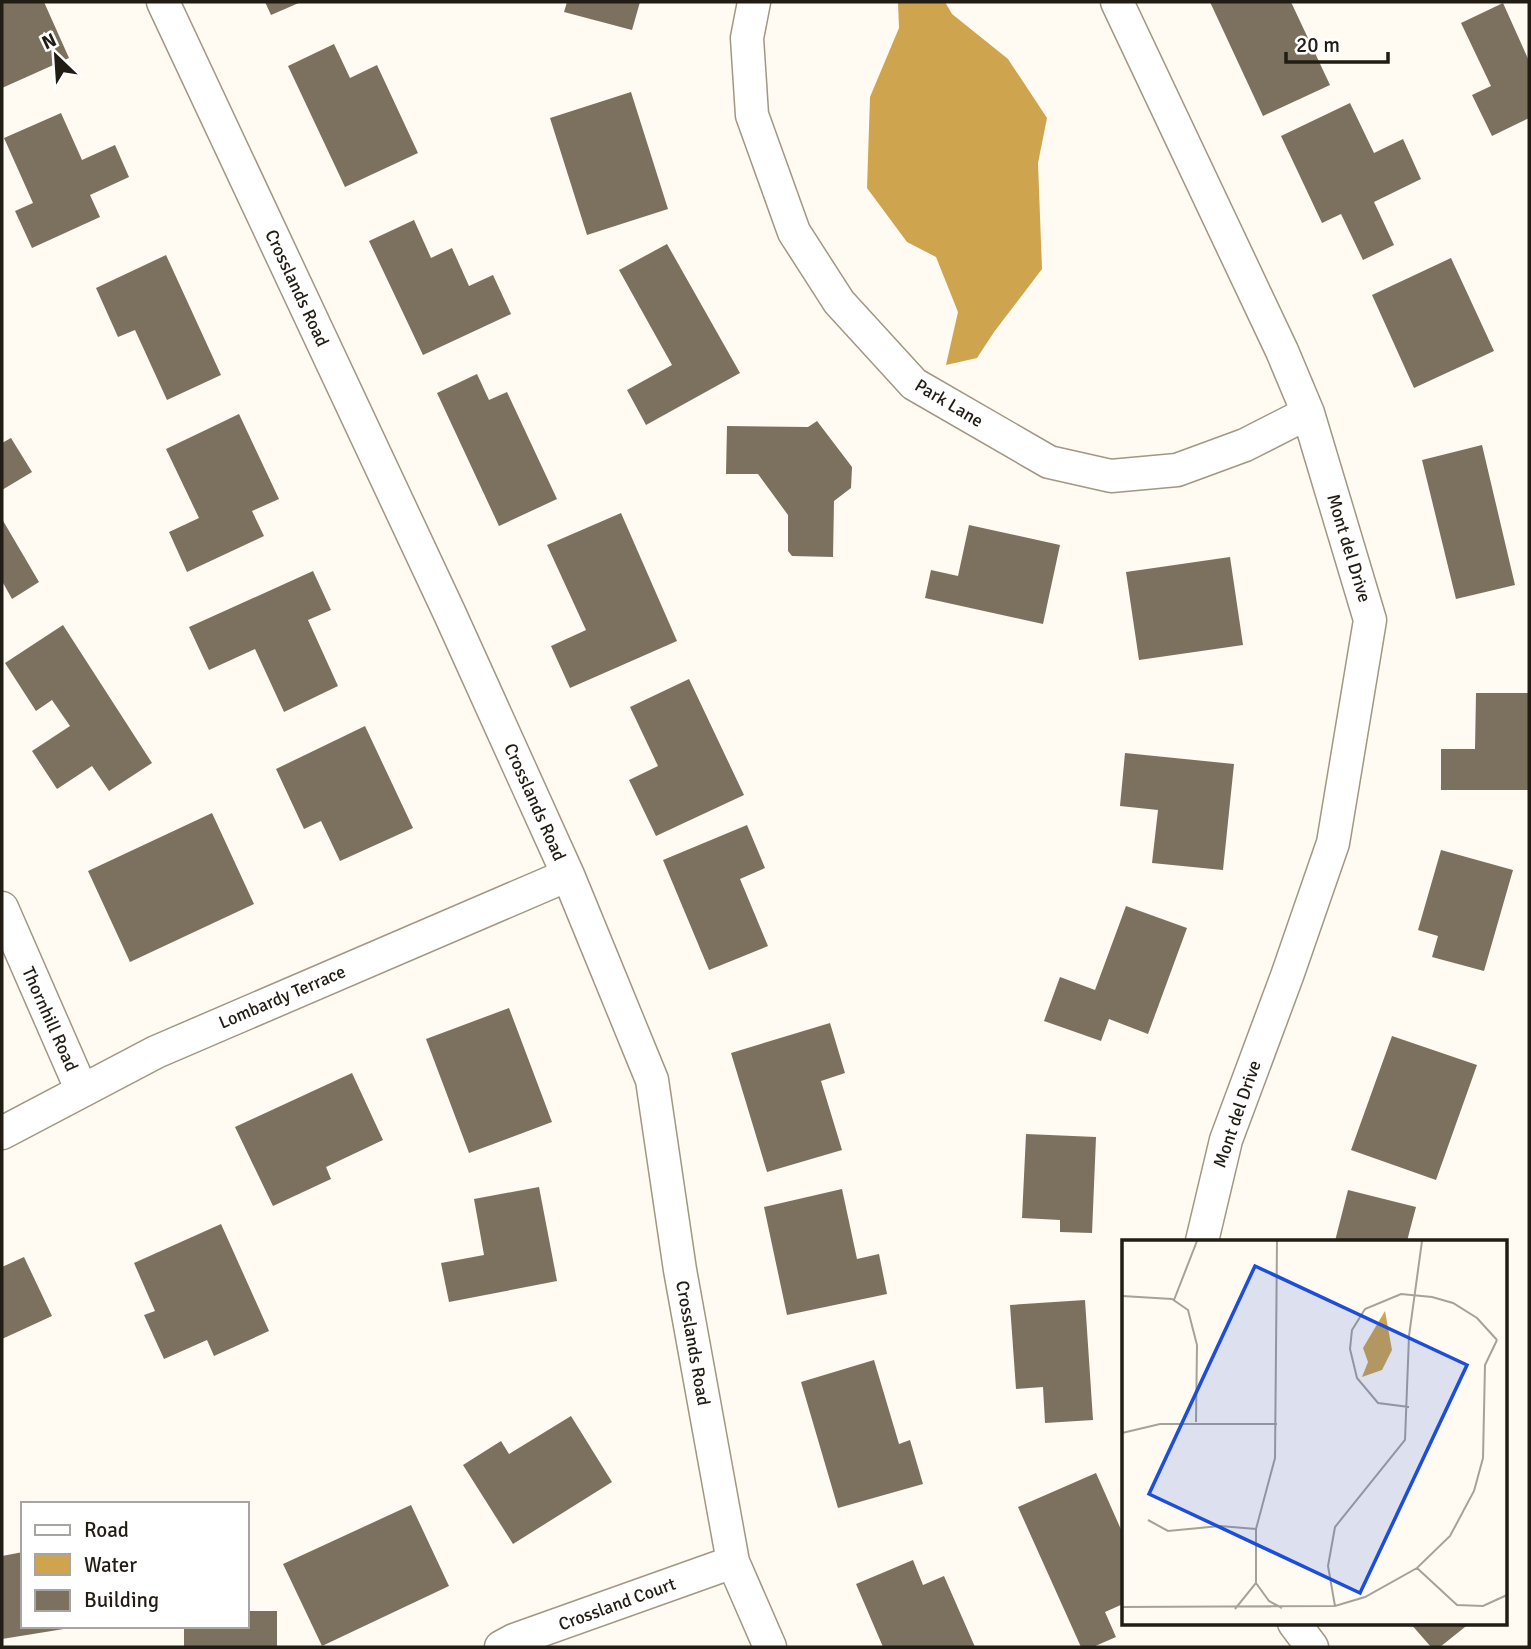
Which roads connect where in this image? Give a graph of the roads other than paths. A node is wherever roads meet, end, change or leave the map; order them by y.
1 (163, 2) edge
2 (754, 2) edge
3 (1117, 2) edge
4 (1308, 413) junction
5 (568, 875) junction
6 (2, 908) edge
7 (82, 1091) junction
8 (2, 1133) edge
9 (1202, 1240) edge
10 (733, 1562) junction
11 (1295, 1624) edge
12 (501, 1647) edge
13 (770, 1647) edge
14 (1312, 1647) edge

1 - 5 street, Crosslands Road
2 - 4 street, Park Lane
3 - 4 street, Mont del Drive
4 - 9 street, Mont del Drive
5 - 7 street, Lombardy Terrace
5 - 10 street, Crosslands Road
6 - 7 street, Thornhill Road
7 - 8 street, Lombardy Terrace
10 - 12 street, Crossland Court
10 - 13 street, Crosslands Road
11 - 14 street

